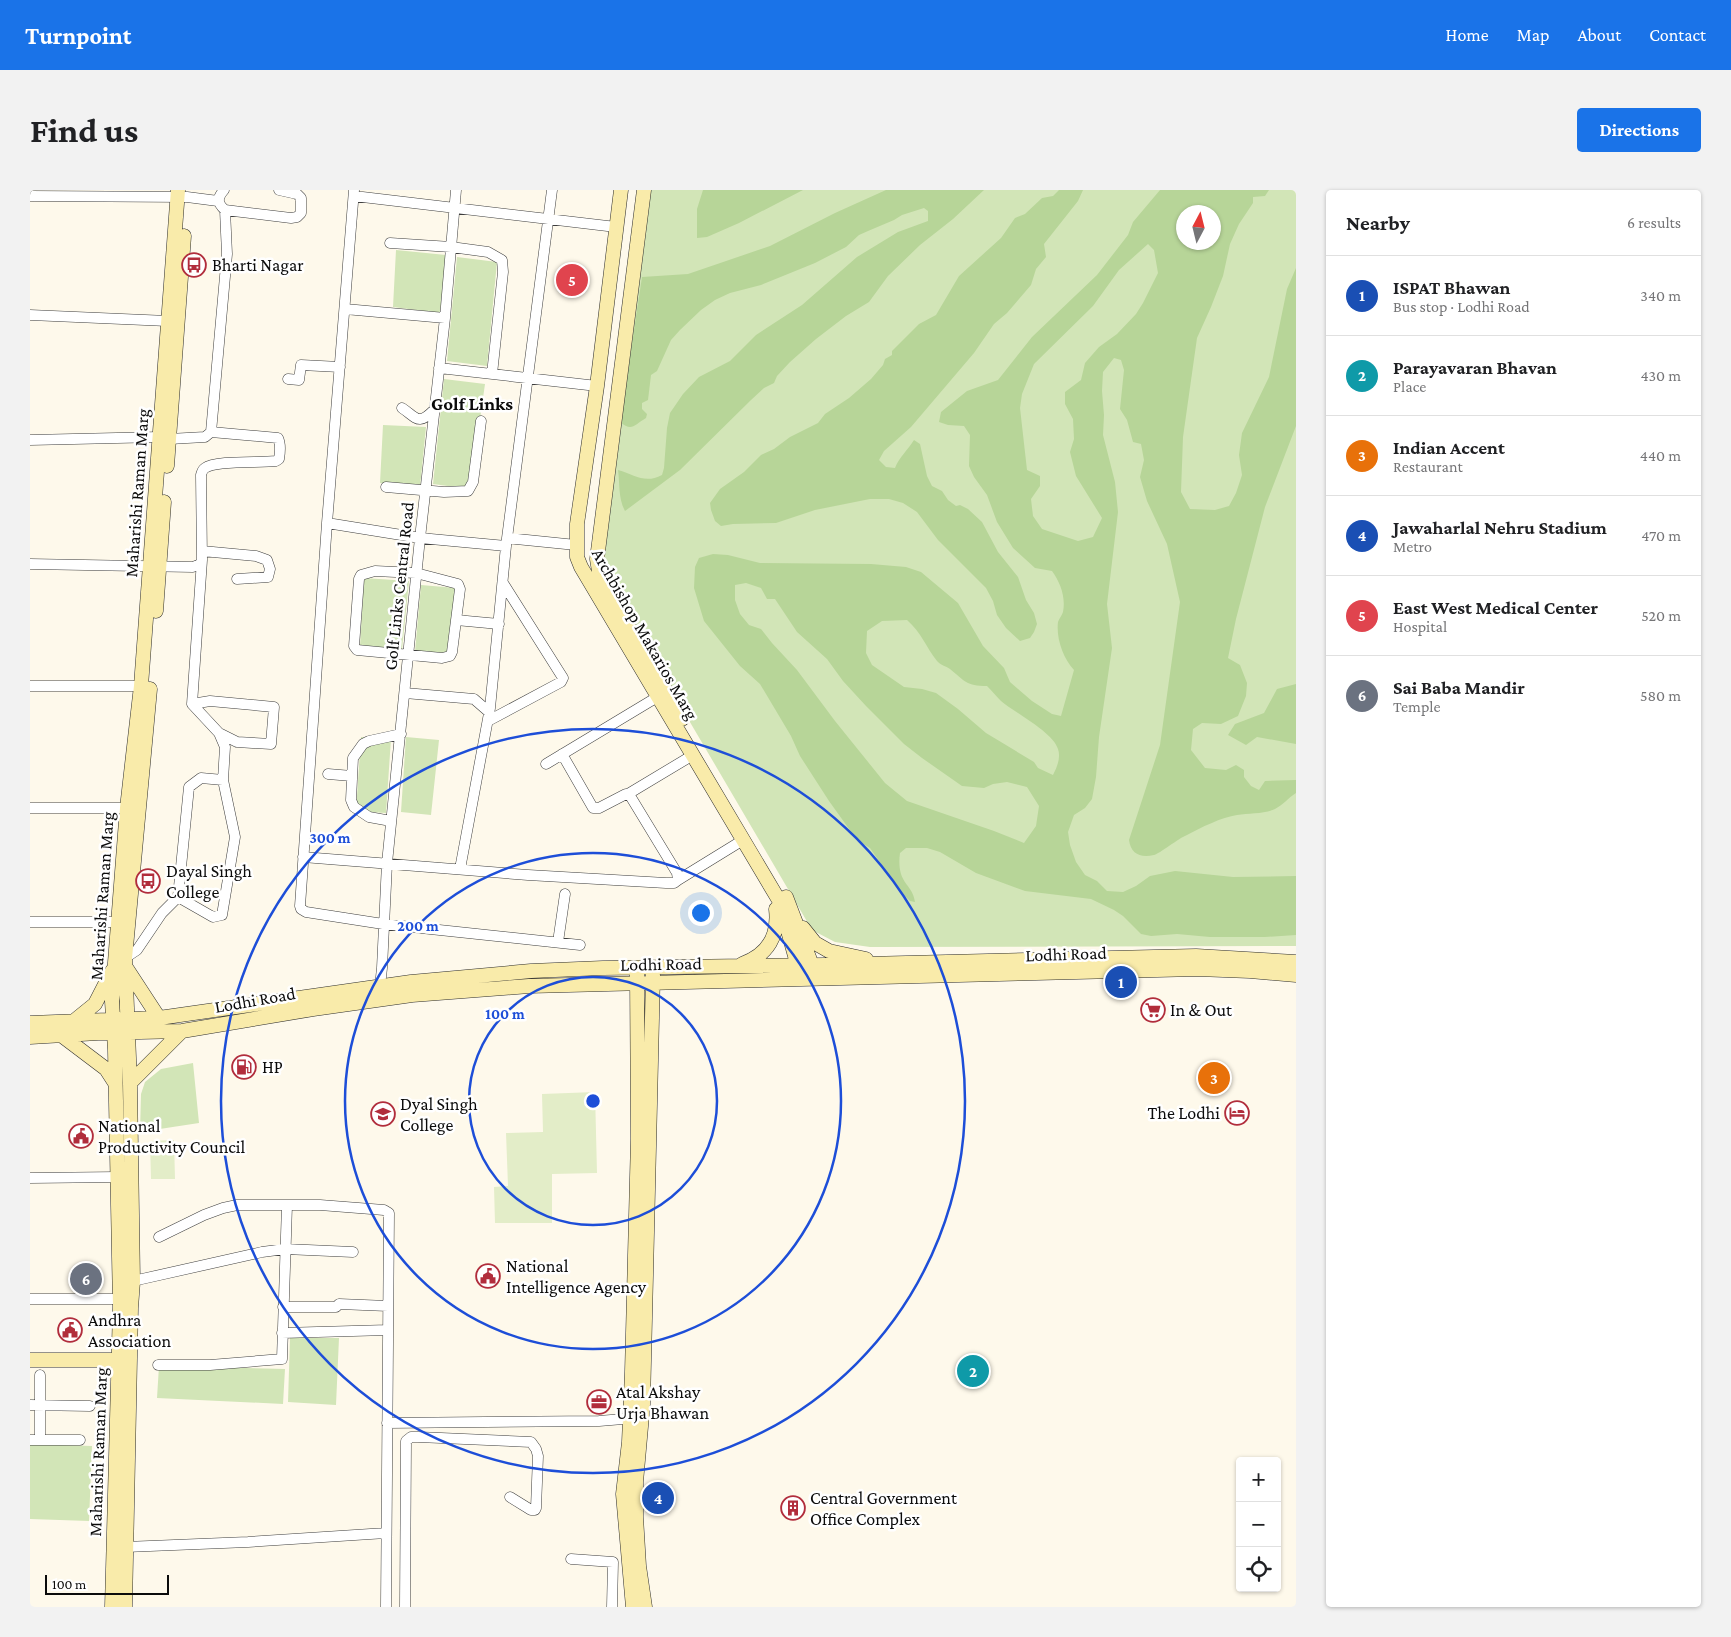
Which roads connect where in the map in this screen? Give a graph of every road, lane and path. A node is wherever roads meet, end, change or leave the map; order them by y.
1 (224, 190) edge
2 (280, 190) edge
3 (456, 190) edge
4 (552, 190) edge
5 (621, 190) edge
6 (644, 190) edge
7 (183, 193) edge
8 (354, 193) edge
9 (30, 196) edge
10 (218, 200) junction
11 (454, 208) junction
12 (225, 210) junction
13 (548, 219) junction
14 (616, 227) junction
15 (390, 243) dead end
16 (451, 247) junction
17 (345, 309) junction
18 (30, 315) edge
19 (445, 318) junction
20 (168, 321) junction
21 (340, 368) junction
22 (439, 368) junction
23 (492, 374) junction
24 (528, 378) junction
25 (288, 379) dead end
26 (597, 386) junction
27 (402, 408) dead end
28 (434, 410) junction
29 (482, 422) dead end
30 (211, 432) junction
31 (164, 438) junction
32 (30, 440) edge
33 (386, 488) dead end
34 (425, 491) junction
35 (327, 523) junction
36 (420, 538) junction
37 (507, 542) junction
38 (576, 545) junction
39 (202, 556) junction
40 (30, 564) edge
41 (155, 566) junction
42 (416, 573) junction
43 (238, 579) dead end
44 (503, 582) junction
45 (456, 620) junction
46 (499, 624) junction
47 (408, 654) junction
48 (30, 686) edge
49 (146, 686) junction
50 (405, 693) junction
51 (663, 694) junction
52 (192, 704) junction
53 (488, 716) junction
54 (219, 733) junction
55 (401, 734) junction
56 (562, 754) junction
57 (693, 755) junction
58 (546, 764) dead end
59 (328, 774) dead end
60 (352, 776) junction
61 (223, 780) junction
62 (628, 794) junction
63 (30, 808) edge
64 (133, 808) junction
65 (391, 821) junction
66 (743, 840) junction
67 (303, 857) junction
68 (387, 863) junction
69 (460, 868) junction
70 (678, 880) junction
71 (565, 894) dead end
72 (781, 896) junction
73 (178, 897) junction
74 (30, 922) edge
75 (119, 922) junction
76 (384, 924) junction
77 (558, 942) junction
78 (580, 945) dead end
79 (1296, 955) edge
80 (1253, 958) junction
81 (1296, 962) edge
82 (122, 964) junction
83 (885, 964) junction
84 (812, 965) junction
85 (653, 966) junction
86 (735, 966) junction
87 (797, 966) junction
88 (637, 967) junction
89 (1296, 975) edge
90 (817, 979) junction
91 (801, 980) junction
92 (653, 982) junction
93 (637, 983) junction
94 (380, 986) junction
95 (160, 1018) junction
96 (74, 1021) junction
97 (30, 1023) edge
98 (113, 1026) junction
99 (128, 1026) junction
100 (182, 1031) junction
101 (61, 1035) junction
102 (30, 1037) edge
103 (130, 1083) junction
104 (116, 1084) junction
105 (118, 1177) junction
106 (30, 1178) edge
107 (286, 1205) junction
108 (159, 1237) dead end
109 (285, 1249) junction
110 (353, 1252) dead end
111 (133, 1282) junction
112 (30, 1299) edge
113 (120, 1299) junction
114 (388, 1306) junction
115 (283, 1307) junction
116 (388, 1330) junction
117 (282, 1333) junction
118 (30, 1360) edge
119 (119, 1360) junction
120 (158, 1365) dead end
121 (40, 1375) dead end
122 (30, 1405) edge
123 (42, 1406) junction
124 (90, 1406) dead end
125 (636, 1418) junction
126 (386, 1423) junction
127 (35, 1440) edge
128 (80, 1440) dead end
129 (510, 1496) dead end
130 (386, 1512) junction
131 (405, 1513) junction
132 (386, 1533) junction
133 (125, 1547) junction
134 (571, 1559) dead end
135 (112, 1607) edge
136 (125, 1607) edge
137 (386, 1607) edge
138 (405, 1607) edge
139 (612, 1607) edge
140 (633, 1607) edge
141 (645, 1607) edge

1 - 10 street
2 - 12 street
3 - 11 street, Golf Links Central Road
4 - 13 street
5 - 14 main road, Archbishop Makarios Marg
6 - 51 main road, Archbishop Makarios Marg
7 - 9 street
7 - 10 street
7 - 20 main road, Maharishi Raman Marg
7 - 31 main road, Maharishi Raman Marg
8 - 11 street
8 - 17 street
10 - 12 street
11 - 13 street
11 - 16 street, Golf Links Central Road
12 - 30 street
13 - 14 street
13 - 24 street
14 - 26 main road, Archbishop Makarios Marg
15 - 16 street
16 - 19 street, Golf Links Central Road
16 - 23 street
17 - 19 street
17 - 21 street
18 - 20 street
19 - 22 street, Golf Links Central Road
20 - 31 main road, Maharishi Raman Marg
21 - 25 street
21 - 35 street
22 - 23 street
22 - 28 street, Golf Links Central Road
23 - 24 street
24 - 26 street
24 - 37 street
26 - 38 main road, Archbishop Makarios Marg
27 - 28 street
28 - 34 street, Golf Links Central Road
29 - 34 street
30 - 31 street
30 - 39 street
31 - 32 street
31 - 41 main road, Maharishi Raman Marg
33 - 34 street
34 - 36 street, Golf Links Central Road
35 - 36 street
35 - 67 street
36 - 37 street
36 - 42 street, Golf Links Central Road
37 - 38 street
37 - 44 street
38 - 51 main road, Archbishop Makarios Marg
39 - 41 street
39 - 43 street
39 - 52 street
40 - 41 street
41 - 49 main road, Maharishi Raman Marg
42 - 45 street
42 - 47 street, Golf Links Central Road
42 - 47 street
44 - 46 street
44 - 53 street
45 - 46 street
45 - 47 street
46 - 53 street
47 - 50 street, Golf Links Central Road
48 - 49 street
49 - 64 main road, Maharishi Raman Marg
50 - 53 street
50 - 55 street, Golf Links Central Road
51 - 56 street
51 - 57 main road, Archbishop Makarios Marg
51 - 72 main road, Archbishop Makarios Marg
52 - 54 street
52 - 54 street
53 - 69 street
54 - 61 street
55 - 60 street
55 - 65 street, Golf Links Central Road
56 - 58 street
56 - 62 street
57 - 62 street
57 - 66 main road, Archbishop Makarios Marg
59 - 60 street
60 - 65 street
61 - 73 street
61 - 73 street
62 - 70 street
63 - 64 street
64 - 75 main road, Maharishi Raman Marg
64 - 82 main road, Maharishi Raman Marg
65 - 68 street, Golf Links Central Road
66 - 70 street
66 - 72 main road, Archbishop Makarios Marg
67 - 68 street
67 - 76 street
68 - 69 street
68 - 76 street, Golf Links Central Road
69 - 70 street
71 - 77 street
72 - 83 main road
72 - 84 main road, Archbishop Makarios Marg
72 - 86 main road
72 - 87 main road, Archbishop Makarios Marg
73 - 82 street
74 - 75 street
75 - 82 main road, Maharishi Raman Marg
76 - 77 street
76 - 94 street, Golf Links Central Road
77 - 78 street
79 - 80 main road
80 - 81 main road, Lodhi Road
80 - 83 main road, Lodhi Road
82 - 95 main road
82 - 96 main road
82 - 98 main road, Maharishi Raman Marg
82 - 99 main road, Maharishi Raman Marg
83 - 84 main road, Lodhi Road
84 - 87 main road, Lodhi Road
84 - 90 main road, Archbishop Makarios Marg
85 - 86 main road, Lodhi Road
85 - 88 main road, Lodhi Road
85 - 92 main road
86 - 87 main road, Lodhi Road
87 - 91 main road, Archbishop Makarios Marg
88 - 93 main road
88 - 94 main road, Lodhi Road
89 - 90 main road, Lodhi Road
90 - 91 main road, Lodhi Road
91 - 92 main road, Lodhi Road
92 - 93 main road, Lodhi Road
92 - 125 main road
93 - 100 main road, Lodhi Road
93 - 125 main road
94 - 95 main road, Lodhi Road
95 - 99 main road, Lodhi Road
96 - 97 main road
96 - 98 main road
98 - 99 main road, Lodhi Road
98 - 101 main road, Lodhi Road
98 - 104 main road, Maharishi Raman Marg
99 - 100 main road, Lodhi Road
99 - 103 main road, Maharishi Raman Marg
100 - 103 main road
101 - 102 main road, Lodhi Road
101 - 104 main road
103 - 111 main road, Maharishi Raman Marg
104 - 105 main road, Maharishi Raman Marg
105 - 106 street
105 - 113 main road, Maharishi Raman Marg
107 - 108 street
107 - 109 street
107 - 114 street
109 - 110 street
109 - 111 street
109 - 115 street
111 - 133 main road, Maharishi Raman Marg
112 - 113 street
113 - 119 main road, Maharishi Raman Marg
114 - 115 street
114 - 116 street
115 - 117 street
116 - 117 street
116 - 126 street
117 - 120 street
118 - 119 main road
119 - 135 main road, Maharishi Raman Marg
121 - 123 street
122 - 123 street
123 - 124 street
123 - 127 street
125 - 126 street
125 - 140 main road
125 - 141 main road
126 - 130 street
127 - 128 street
129 - 131 street
130 - 131 street
130 - 132 street
131 - 138 street
132 - 133 street
132 - 137 street
133 - 136 main road, Maharishi Raman Marg
134 - 139 street

